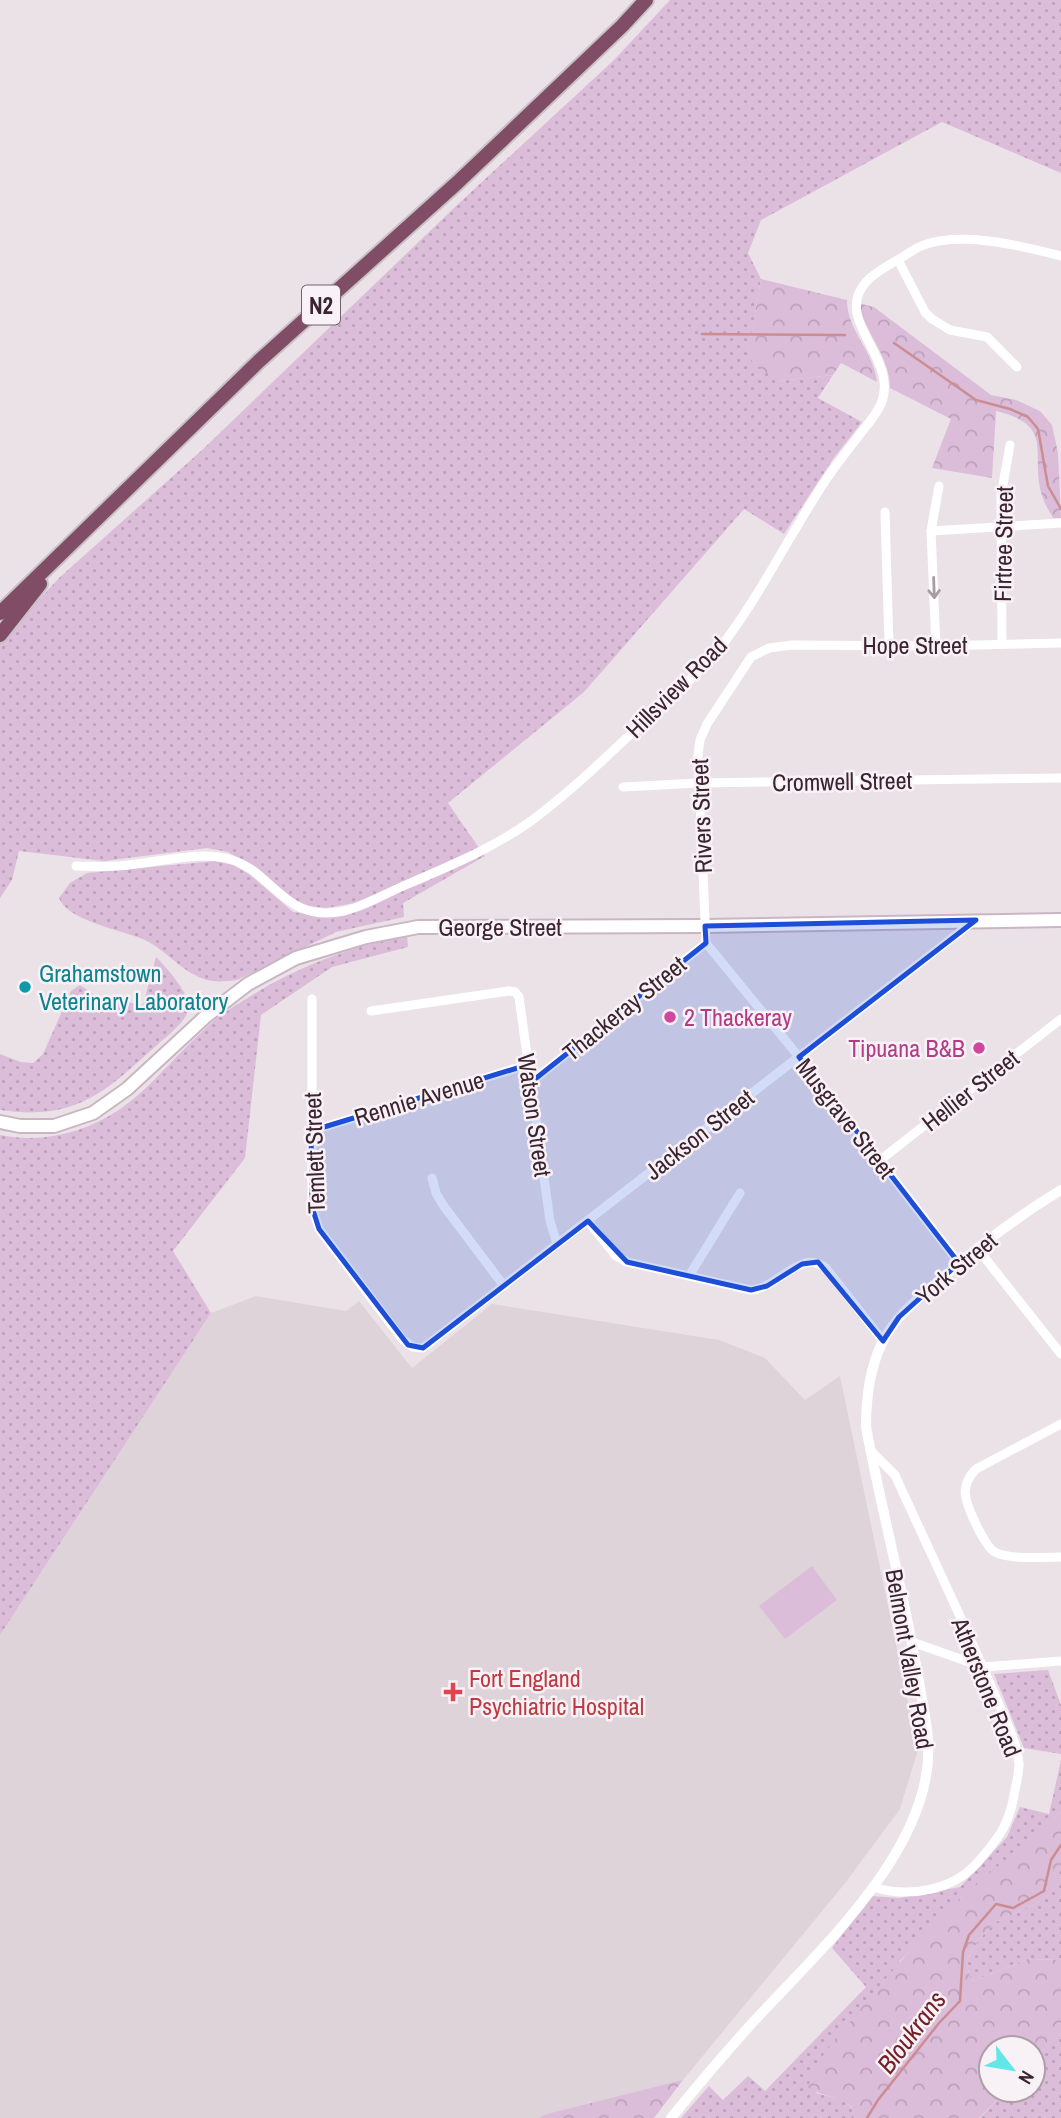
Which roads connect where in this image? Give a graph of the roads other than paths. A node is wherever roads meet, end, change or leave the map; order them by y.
1 (646, 0) edge
2 (1061, 256) edge
3 (898, 260) junction
4 (1017, 367) dead end
5 (1010, 445) dead end
6 (939, 486) dead end
7 (885, 512) dead end
8 (1061, 523) edge
9 (1001, 527) junction
10 (931, 531) junction
11 (58, 557) junction
12 (0, 613) edge
13 (0, 635) edge
14 (1061, 643) edge
15 (1002, 644) junction
16 (889, 645) junction
17 (936, 646) junction
18 (769, 648) joint
19 (1061, 778) edge
20 (698, 783) junction
21 (623, 787) dead end
22 (76, 866) dead end
23 (1061, 919) edge
24 (976, 920) junction
25 (705, 926) junction
26 (706, 943) junction
27 (312, 999) dead end
28 (371, 1011) dead end
29 (1061, 1019) edge
30 (799, 1057) junction
31 (527, 1066) junction
32 (530, 1083) junction
33 (0, 1122) edge
34 (312, 1130) junction
35 (879, 1161) junction
36 (432, 1178) dead end
37 (1061, 1189) edge
38 (740, 1193) dead end
39 (588, 1221) junction
40 (557, 1244) junction
41 (977, 1248) junction
42 (959, 1262) junction
43 (689, 1276) junction
44 (504, 1286) junction
45 (883, 1340) junction
46 (423, 1348) joint
47 (1061, 1354) edge
48 (872, 1366) joint
49 (1061, 1424) edge
50 (871, 1451) junction
51 (1061, 1557) edge
52 (912, 1642) junction
53 (1061, 1661) edge
54 (983, 1667) junction
55 (873, 1887) junction
56 (671, 2118) edge

1 - 11 highway, N2
2 - 3 street, Hillsview Road
3 - 4 street
3 - 22 street, Hillsview Road
5 - 9 street, Firtree Street
6 - 10 street
7 - 16 street
8 - 9 street
9 - 10 street
9 - 15 street, Firtree Street
10 -> 17 street
11 - 12 highway, N2
11 - 13 highway
14 - 15 street, Hope Street
15 - 17 street, Hope Street
16 - 17 street, Hope Street
16 - 18 street, Hope Street
18 - 20 street, Rivers Street
19 - 20 street, Cromwell Street
20 - 21 street, Cromwell Street
20 - 25 street, Rivers Street
23 - 24 main road, George Street
24 - 25 main road, George Street
24 - 30 street, Jackson Street
25 - 26 street, Thackeray Street
25 - 33 main road, George Street
26 - 30 street, Musgrave Street
26 - 32 street, Thackeray Street
27 - 34 street, Temlett Street
28 - 31 street, Watson Street
29 - 35 street, Hellier Street
30 - 35 street, Musgrave Street
30 - 39 street, Jackson Street
31 - 32 street, Watson Street
31 - 34 street, Rennie Avenue
32 - 40 street, Watson Street
34 - 46 street, Temlett Street
35 - 42 street, Musgrave Street
36 - 44 street
37 - 41 street, York Street
38 - 43 street
39 - 40 street, Jackson Street
39 - 43 street
40 - 44 street, Jackson Street
41 - 42 street, York Street
41 - 47 street
42 - 45 street, York Street
43 - 45 street
44 - 46 street, Jackson Street
45 - 48 street, York Street
48 - 50 street, Belmont Valley Road
49 - 51 street
50 - 52 street, Belmont Valley Road
50 - 54 street, Atherstone Road
52 - 54 street
52 - 55 street, Belmont Valley Road
53 - 54 street
54 - 55 street, Atherstone Road
55 - 56 street, Belmont Valley Road

